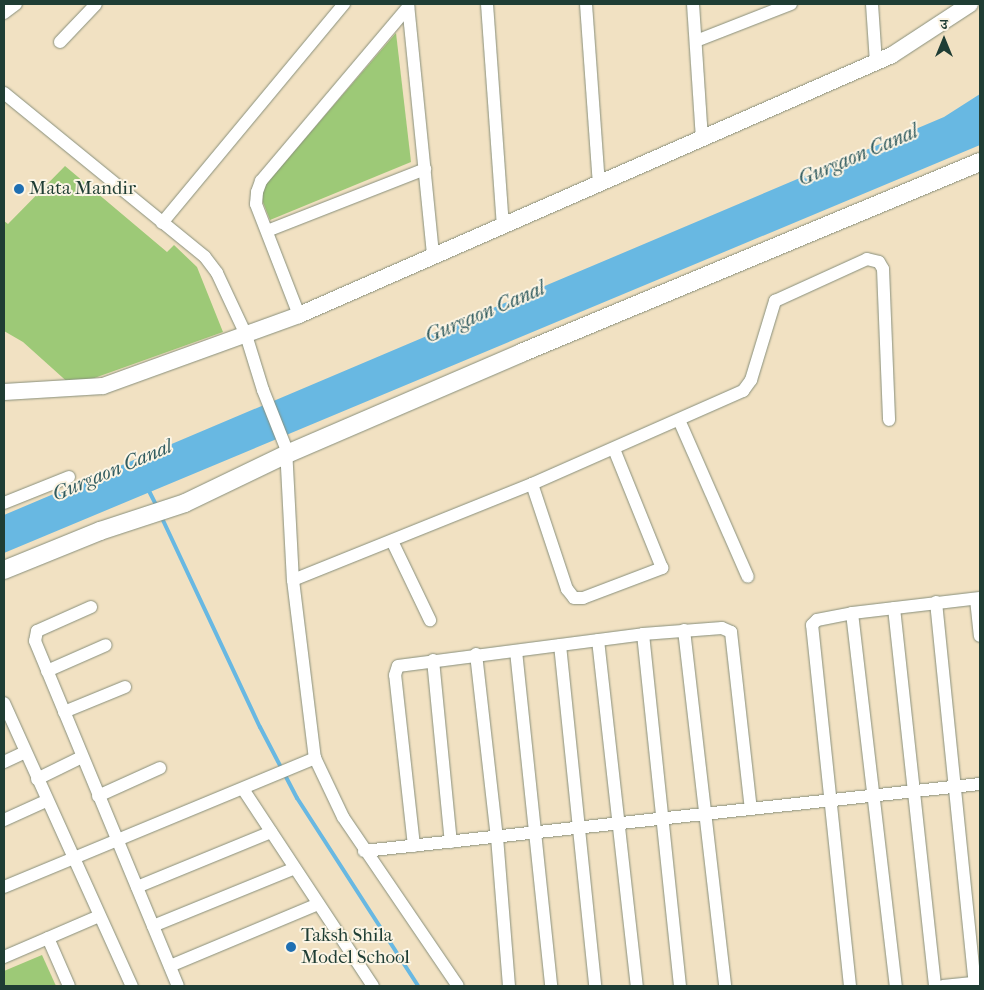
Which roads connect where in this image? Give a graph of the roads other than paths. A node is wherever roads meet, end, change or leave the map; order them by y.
1 (16, 4) edge
2 (96, 4) edge
3 (344, 4) edge
4 (487, 4) edge
5 (586, 4) edge
6 (693, 4) edge
7 (791, 4) edge
8 (872, 4) edge
9 (970, 4) edge
10 (408, 6) edge
11 (4, 13) edge
12 (696, 41) junction
13 (60, 42) dead end
14 (876, 62) junction
15 (4, 93) edge
16 (702, 138) junction
17 (980, 162) edge
18 (425, 169) junction
19 (980, 176) edge
20 (599, 184) junction
21 (162, 223) junction
22 (503, 226) junction
23 (267, 231) junction
24 (433, 256) junction
25 (299, 315) junction
26 (246, 335) junction
27 (8, 389) edge
28 (679, 420) junction
29 (889, 420) dead end
30 (614, 449) junction
31 (286, 454) junction
32 (69, 477) dead end
33 (532, 484) junction
34 (4, 503) edge
35 (144, 524) junction
36 (392, 541) junction
37 (4, 570) edge
38 (748, 577) dead end
39 (293, 580) junction
40 (4, 583) edge
41 (978, 599) edge
42 (936, 602) junction
43 (91, 607) dead end
44 (894, 608) junction
45 (852, 613) junction
46 (430, 620) dead end
47 (684, 630) junction
48 (642, 634) junction
49 (980, 636) edge
50 (598, 640) junction
51 (106, 644) dead end
52 (560, 645) junction
53 (516, 651) junction
54 (476, 654) junction
55 (432, 660) junction
56 (47, 671) junction
57 (125, 687) dead end
58 (4, 703) edge
59 (64, 712) junction
60 (26, 752) junction
61 (82, 757) junction
62 (315, 758) junction
63 (4, 762) edge
64 (160, 768) dead end
65 (37, 779) junction
66 (980, 784) edge
67 (954, 787) junction
68 (243, 789) junction
69 (915, 791) junction
70 (98, 796) junction
71 (873, 796) junction
72 (829, 800) junction
73 (46, 801) junction
74 (751, 809) junction
75 (705, 814) junction
76 (663, 818) junction
77 (4, 820) edge
78 (620, 823) junction
79 (578, 828) junction
80 (272, 832) junction
81 (536, 832) junction
82 (497, 837) junction
83 (118, 840) junction
84 (451, 842) junction
85 (414, 846) junction
86 (364, 851) junction
87 (72, 859) junction
88 (295, 868) junction
89 (4, 887) edge
90 (137, 887) junction
91 (318, 904) junction
92 (99, 916) junction
93 (153, 926) junction
94 (48, 938) junction
95 (4, 957) edge
96 (170, 966) junction
97 (977, 984) edge
98 (68, 986) edge
99 (132, 986) edge
100 (178, 986) edge
101 (373, 986) edge
102 (458, 986) edge
103 (509, 986) edge
104 (551, 986) edge
105 (595, 986) edge
106 (637, 986) edge
107 (680, 986) edge
108 (725, 986) edge
109 (850, 986) edge
110 (896, 986) edge
111 (935, 986) edge
112 (943, 986) edge

1 - 11 street
2 - 13 street
3 - 21 street
4 - 22 street
5 - 20 street
6 - 12 street
7 - 12 street
8 - 14 street
9 - 14 street
10 - 18 street
10 - 23 street
12 - 16 street
14 - 16 street
15 - 21 street
16 - 20 street
17 - 31 main road
18 - 23 street
18 - 24 street
19 - 31 main road
20 - 22 street
21 - 26 street
22 - 24 street
23 - 25 street
24 - 25 street
25 - 26 street
26 - 27 street
26 - 31 street
28 - 29 street
28 - 30 street
28 - 38 street
30 - 33 street
30 - 33 street
31 - 35 main road
31 - 39 street
32 - 34 street
33 - 36 street
35 - 37 main road
35 - 40 main road
36 - 39 street
36 - 46 street
39 - 62 street
41 - 42 street
41 - 49 street
42 - 44 street
42 - 67 street
43 - 56 street
44 - 45 street
44 - 69 street
45 - 71 street
45 - 72 street
47 - 48 street
47 - 74 street
47 - 75 street
48 - 50 street
48 - 76 street
50 - 52 street
50 - 78 street
51 - 56 street
52 - 53 street
52 - 79 street
53 - 54 street
53 - 81 street
54 - 55 street
54 - 82 street
55 - 84 street
55 - 85 street
56 - 59 street
57 - 59 street
58 - 60 street
59 - 61 street
60 - 63 street
60 - 65 street
61 - 65 street
61 - 70 street
62 - 68 street
62 - 86 street
64 - 70 street
65 - 73 street
66 - 67 street
67 - 69 street
67 - 97 street
68 - 80 street
68 - 83 street
69 - 71 street
69 - 111 street
70 - 83 street
71 - 72 street
71 - 110 street
72 - 74 street
72 - 109 street
73 - 77 street
73 - 87 street
74 - 75 street
75 - 76 street
75 - 108 street
76 - 78 street
76 - 107 street
78 - 79 street
78 - 106 street
79 - 81 street
79 - 105 street
80 - 88 street
80 - 90 street
81 - 82 street
81 - 104 street
82 - 84 street
82 - 103 street
83 - 87 street
83 - 90 street
84 - 85 street
85 - 86 street
86 - 102 street
87 - 89 street
87 - 92 street
88 - 91 street
88 - 93 street
90 - 93 street
91 - 96 street
91 - 101 street
92 - 94 street
92 - 99 street
93 - 96 street
94 - 95 street
94 - 98 street
96 - 100 street
97 - 112 street

